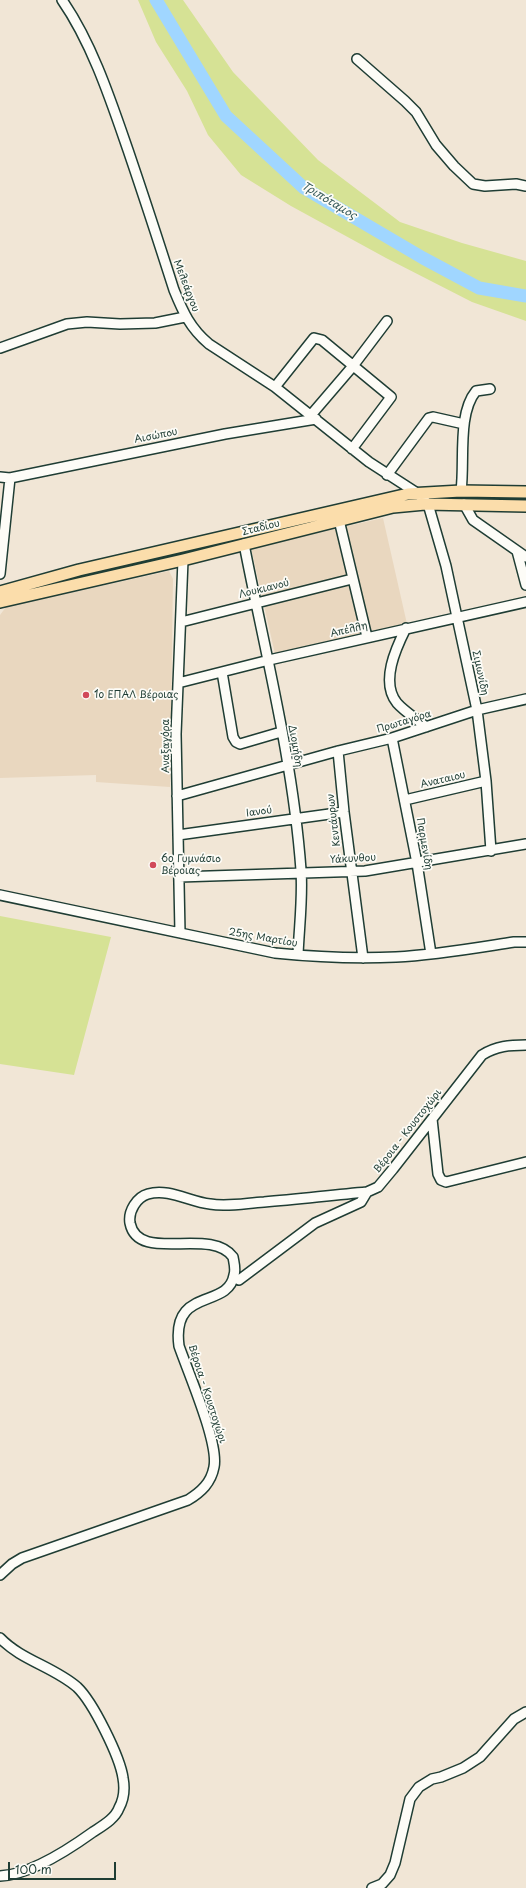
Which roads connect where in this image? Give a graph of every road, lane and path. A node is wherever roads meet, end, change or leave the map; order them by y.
1 (62, 0) edge
2 (356, 59) dead end
3 (526, 186) edge
4 (184, 316) junction
5 (387, 321) dead end
6 (0, 348) edge
7 (353, 366) junction
8 (275, 387) junction
9 (490, 389) dead end
10 (314, 417) junction
11 (464, 424) junction
12 (352, 449) junction
13 (387, 475) junction
14 (0, 477) edge
15 (10, 478) junction
16 (461, 491) junction
17 (526, 492) edge
18 (417, 493) junction
19 (428, 504) junction
20 (464, 504) junction
21 (526, 506) edge
22 (339, 520) junction
23 (244, 544) junction
24 (517, 551) junction
25 (526, 557) edge
26 (183, 560) junction
27 (0, 574) edge
28 (352, 578) junction
29 (526, 585) edge
30 (0, 592) edge
31 (0, 602) edge
32 (255, 602) junction
33 (526, 602) edge
34 (456, 617) junction
35 (181, 622) junction
36 (406, 628) junction
37 (367, 637) junction
38 (269, 660) junction
39 (222, 672) junction
40 (178, 683) junction
41 (526, 699) edge
42 (477, 710) junction
43 (426, 727) junction
44 (282, 732) junction
45 (392, 738) junction
46 (338, 751) junction
47 (288, 765) junction
48 (486, 782) junction
49 (177, 796) junction
50 (405, 800) junction
51 (344, 812) junction
52 (295, 818) junction
53 (178, 835) junction
54 (526, 844) edge
55 (491, 851) junction
56 (417, 863) junction
57 (301, 872) junction
58 (351, 872) junction
59 (179, 877) junction
60 (0, 895) edge
61 (180, 933) junction
62 (526, 942) edge
63 (431, 954) junction
64 (298, 955) junction
65 (363, 958) junction
66 (526, 1045) edge
67 (432, 1119) junction
68 (526, 1162) edge
69 (367, 1192) junction
70 (234, 1277) junction
71 (0, 1575) edge
72 (0, 1638) edge
73 (526, 1712) edge
74 (0, 1876) edge
75 (372, 1888) edge

1 - 4 street, Μελεάργου
2 - 3 street
4 - 6 street
4 - 8 street, Μελεάργου
5 - 7 street
7 - 8 street
7 - 10 street
7 - 12 street
8 - 10 street, Μελεάργου
9 - 11 street
10 - 12 street, Μελεάργου
10 - 15 street, Αισώπου
11 - 13 street
11 - 16 street
12 - 13 street, Μελεάργου
13 - 18 street, Μελεάργου
14 - 15 street, Αισώπου
15 - 27 street
16 - 17 main road, Σταδίου
16 - 18 main road, Σταδίου
18 - 19 street, Μελεάργου
18 - 30 main road, Σταδίου
19 - 20 main road, Σταδίου
19 - 22 main road, Σταδίου
19 - 34 street, Σιμωνίδη
20 - 21 main road, Σταδίου
20 - 24 street
22 - 23 main road, Σταδίου
22 - 28 street
23 - 26 main road, Σταδίου
23 - 32 street, Διομήδη
24 - 25 street
24 - 29 street
26 - 31 main road, Σταδίου
26 - 35 street, Αναξαγόρα
28 - 32 street, Λουκιανού
28 - 37 street
32 - 35 street, Λουκιανού
32 - 38 street, Διομήδη
33 - 34 street, Απέλλη
34 - 36 street, Απέλλη
34 - 42 street, Σιμωνίδη
35 - 40 street, Αναξαγόρα
36 - 37 street, Απέλλη
36 - 43 street
37 - 38 street, Απέλλη
38 - 39 street, Απέλλη
38 - 44 street, Διομήδη
39 - 40 street, Απέλλη
39 - 44 street
40 - 49 street, Αναξαγόρα
41 - 42 street, Πρωταγόρα
42 - 43 street, Πρωταγόρα
42 - 48 street, Σιμωνίδη
43 - 45 street, Πρωταγόρα
44 - 47 street, Διομήδη
45 - 46 street, Πρωταγόρα
45 - 50 street, Παρμενίδη
46 - 47 street, Πρωταγόρα
46 - 51 street, Κεντάυρων
47 - 49 street, Πρωταγόρα
47 - 52 street, Διομήδη
48 - 50 street, Αναταιου
48 - 55 street, Σιμωνίδη
49 - 53 street, Αναξαγόρα
50 - 56 street, Παρμενίδη
51 - 52 street, Ιανού
51 - 58 street, Κεντάυρων
52 - 53 street, Ιανού
52 - 57 street, Διομήδη
53 - 59 street, Αναξαγόρα
54 - 55 street, Υάκυνθου
55 - 56 street, Υάκυνθου
56 - 58 street, Υάκυνθου
56 - 63 street, Παρμενίδη
57 - 58 street, Υάκυνθου
57 - 59 street, Υάκυνθου
57 - 64 street, Διομήδη
58 - 65 street, Κεντάυρων
59 - 61 street, Αναξαγόρα
60 - 61 street, 25ης Μαρτίου
61 - 64 street, 25ης Μαρτίου
62 - 63 street, 25ης Μαρτίου
63 - 65 street, 25ης Μαρτίου
64 - 65 street, 25ης Μαρτίου
66 - 67 street, Βέροια - Κουστοχώρι
67 - 68 street
67 - 69 street, Βέροια - Κουστοχώρι
69 - 70 street, Βέροια - Κουστοχώρι
69 - 70 street
70 - 71 street, Βέροια - Κουστοχώρι
72 - 74 street
73 - 75 street

